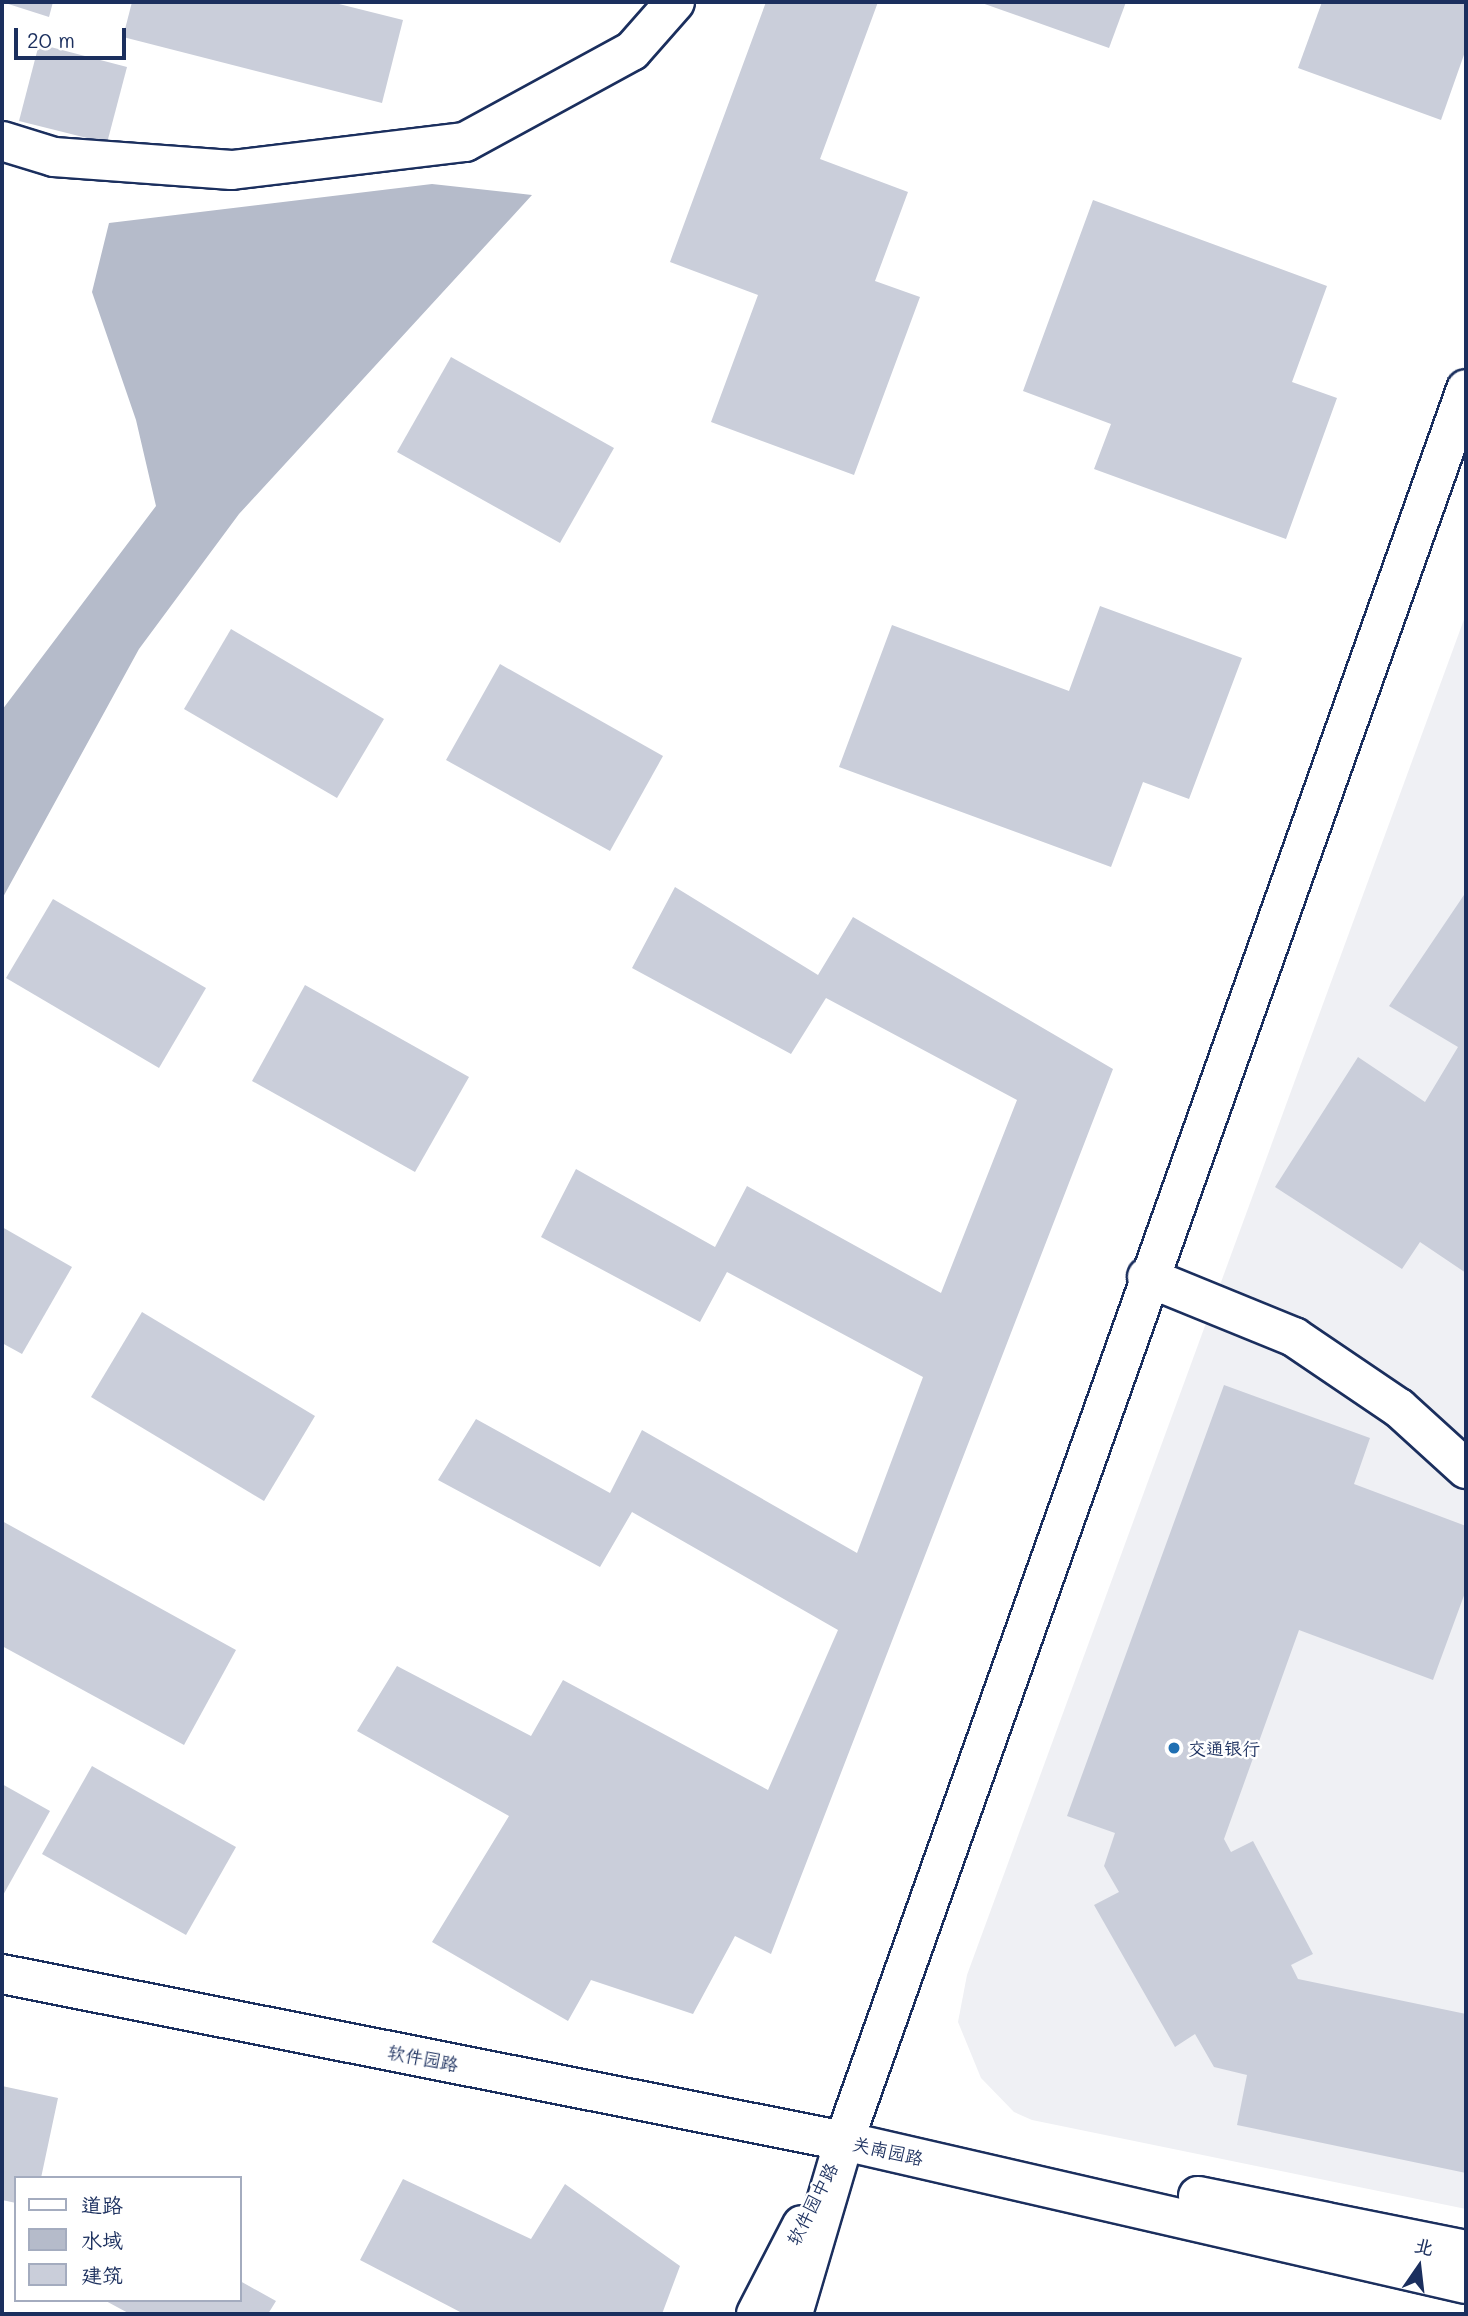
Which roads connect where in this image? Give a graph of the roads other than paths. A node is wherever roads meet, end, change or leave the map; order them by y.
1 (675, 2) edge
2 (2, 141) edge
3 (1466, 389) edge
4 (1147, 1277) junction
5 (1466, 1469) edge
6 (2, 1974) edge
7 (844, 2141) junction
8 (1466, 2250) edge
9 (1466, 2284) edge
10 (756, 2314) edge
11 (793, 2314) edge

1 - 2 main road
3 - 4 main road
4 - 5 main road
4 - 7 main road
6 - 7 main road, 软件园路
7 - 8 main road, 关南园路
7 - 9 main road, 关南园路
7 - 10 main road, 软件园中路
7 - 11 main road, 软件园中路

